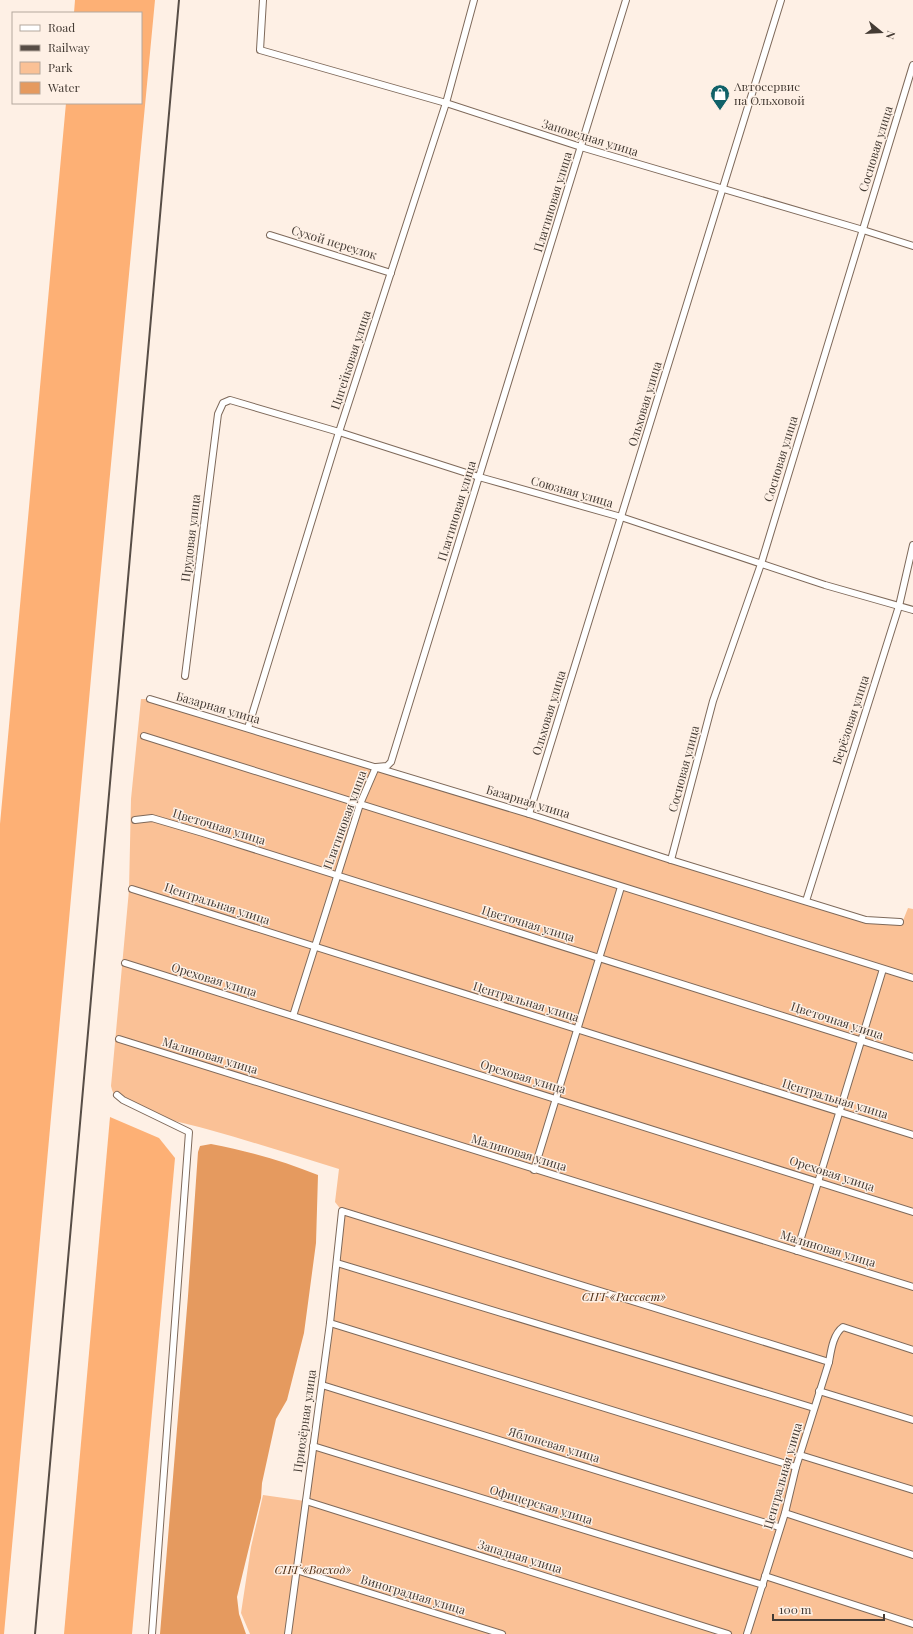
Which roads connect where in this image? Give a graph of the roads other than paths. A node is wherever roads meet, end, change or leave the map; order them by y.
1 (263, 0) edge
2 (474, 0) edge
3 (626, 0) edge
4 (781, 0) edge
5 (913, 65) edge
6 (446, 103) junction
7 (581, 147) junction
8 (723, 190) junction
9 (863, 230) junction
10 (270, 235) dead end
11 (913, 246) edge
12 (391, 273) junction
13 (223, 404) joint
14 (339, 432) junction
15 (479, 477) junction
16 (621, 517) junction
17 (913, 544) edge
18 (761, 564) junction
19 (899, 606) junction
20 (913, 610) edge
21 (185, 676) dead end
22 (150, 699) dead end
23 (248, 728) junction
24 (144, 736) dead end
25 (376, 767) junction
26 (360, 804) junction
27 (529, 814) junction
28 (135, 820) dead end
29 (671, 860) junction
30 (337, 875) junction
31 (621, 887) junction
32 (132, 889) dead end
33 (806, 901) junction
34 (900, 922) dead end
35 (315, 947) junction
36 (600, 958) junction
37 (125, 963) dead end
38 (883, 969) junction
39 (913, 978) edge
40 (293, 1016) junction
41 (578, 1030) junction
42 (118, 1039) dead end
43 (862, 1040) junction
44 (913, 1057) edge
45 (117, 1095) dead end
46 (557, 1099) junction
47 (840, 1112) junction
48 (913, 1135) edge
49 (534, 1170) junction
50 (817, 1181) junction
51 (913, 1212) edge
52 (797, 1251) junction
53 (337, 1263) junction
54 (913, 1287) edge
55 (330, 1323) junction
56 (913, 1350) edge
57 (829, 1362) junction
58 (322, 1385) junction
59 (819, 1391) junction
60 (814, 1408) junction
61 (913, 1420) edge
62 (313, 1446) junction
63 (800, 1455) junction
64 (796, 1467) junction
65 (913, 1490) edge
66 (306, 1501) junction
67 (785, 1513) junction
68 (779, 1527) junction
69 (913, 1555) edge
70 (296, 1570) junction
71 (765, 1576) junction
72 (763, 1585) junction
73 (913, 1624) edge
74 (152, 1634) edge
75 (288, 1634) edge
76 (502, 1634) edge
77 (728, 1634) edge
78 (747, 1634) edge

1 - 6 street, Заповедная улица
2 - 6 street, Цигейковая улица
3 - 7 street, Платиновая улица
4 - 8 street, Ольховая улица
5 - 9 street, Сосновая улица
6 - 7 street, Заповедная улица
6 - 12 street, Цигейковая улица
7 - 8 street, Заповедная улица
7 - 15 street, Платиновая улица
8 - 9 street, Заповедная улица
8 - 16 street, Ольховая улица
9 - 11 street, Заповедная улица
9 - 18 street, Сосновая улица
10 - 12 street, Сухой переулок
12 - 14 street, Цигейковая улица
13 - 14 street, Союзная улица
13 - 21 street, Прудовая улица
14 - 15 street, Союзная улица
14 - 23 street, Цигейковая улица
15 - 16 street, Союзная улица
15 - 25 street, Платиновая улица
16 - 18 street, Союзная улица
16 - 27 street, Ольховая улица
17 - 19 street, Берёзовая улица
18 - 19 street, Союзная улица
18 - 29 street, Сосновая улица
19 - 20 street, Союзная улица
19 - 33 street, Берёзовая улица
22 - 23 street, Базарная улица
23 - 25 street, Базарная улица
24 - 26 street
25 - 26 street, Платиновая улица
25 - 27 street, Базарная улица
26 - 30 street, Платиновая улица
26 - 31 street
27 - 29 street, Базарная улица
28 - 30 street, Цветочная улица
29 - 33 street, Базарная улица
30 - 35 street, Платиновая улица
30 - 36 street, Цветочная улица
31 - 36 street
31 - 38 street
32 - 35 street, Центральная улица
33 - 34 street, Базарная улица
35 - 40 street, Платиновая улица
35 - 41 street, Центральная улица
36 - 41 street
36 - 43 street, Цветочная улица
37 - 40 street, Ореховая улица
38 - 39 street
38 - 43 street
40 - 46 street, Ореховая улица
41 - 46 street
41 - 47 street, Центральная улица
42 - 49 street, Малиновая улица
43 - 44 street, Цветочная улица
43 - 47 street
45 - 74 street
46 - 49 street
46 - 50 street, Ореховая улица
47 - 48 street, Центральная улица
47 - 50 street
49 - 52 street, Малиновая улица
50 - 51 street, Ореховая улица
50 - 52 street
52 - 54 street, Малиновая улица
53 - 55 street, Приозёрная улица
53 - 57 street, Приозёрная улица
53 - 60 street
55 - 58 street, Приозёрная улица
55 - 64 street
56 - 57 street, Центральная улица
57 - 59 street, Центральная улица
58 - 62 street, Приозёрная улица
58 - 68 street, Яблоневая улица
59 - 60 street, Центральная улица
59 - 61 street
60 - 63 street, Центральная улица
62 - 66 street, Приозёрная улица
62 - 72 street, Офицерская улица
63 - 64 street, Центральная улица
63 - 65 street
64 - 67 street, Центральная улица
66 - 70 street, Приозёрная улица
66 - 77 street, Западная улица
67 - 68 street, Центральная улица
67 - 69 street
68 - 71 street, Центральная улица
70 - 75 street, Приозёрная улица
70 - 76 street, Виноградная улица
71 - 72 street, Центральная улица
71 - 73 street
72 - 78 street, Центральная улица

